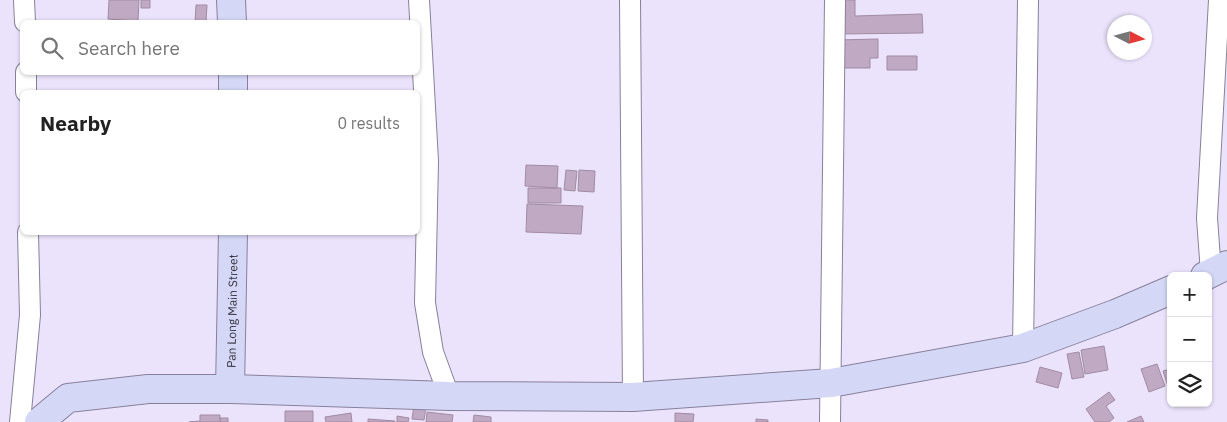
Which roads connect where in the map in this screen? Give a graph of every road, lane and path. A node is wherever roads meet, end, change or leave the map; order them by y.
1 (24, 0) edge
2 (231, 0) edge
3 (419, 0) edge
4 (630, 0) edge
5 (834, 0) edge
6 (1028, 0) edge
7 (1219, 0) edge
8 (25, 20) edge
9 (232, 20) edge
10 (26, 75) edge
11 (233, 75) edge
12 (26, 90) edge
13 (233, 90) edge
14 (28, 235) edge
15 (233, 235) edge
16 (1214, 271) edge
17 (1167, 292) edge
18 (1023, 348) junction
19 (831, 383) junction
20 (230, 390) junction
21 (449, 396) junction
22 (633, 397) junction
23 (20, 422) edge
24 (39, 422) edge
25 (830, 422) edge

1 - 8 street
2 - 9 street
3 - 21 street
4 - 22 street
5 - 19 street
6 - 18 street
7 - 16 street
10 - 12 street
11 - 13 street
14 - 23 street
15 - 20 street, Pan Long Main Street
17 - 18 street
18 - 19 street
19 - 22 street
19 - 25 street
20 - 21 street
20 - 24 street
21 - 22 street

